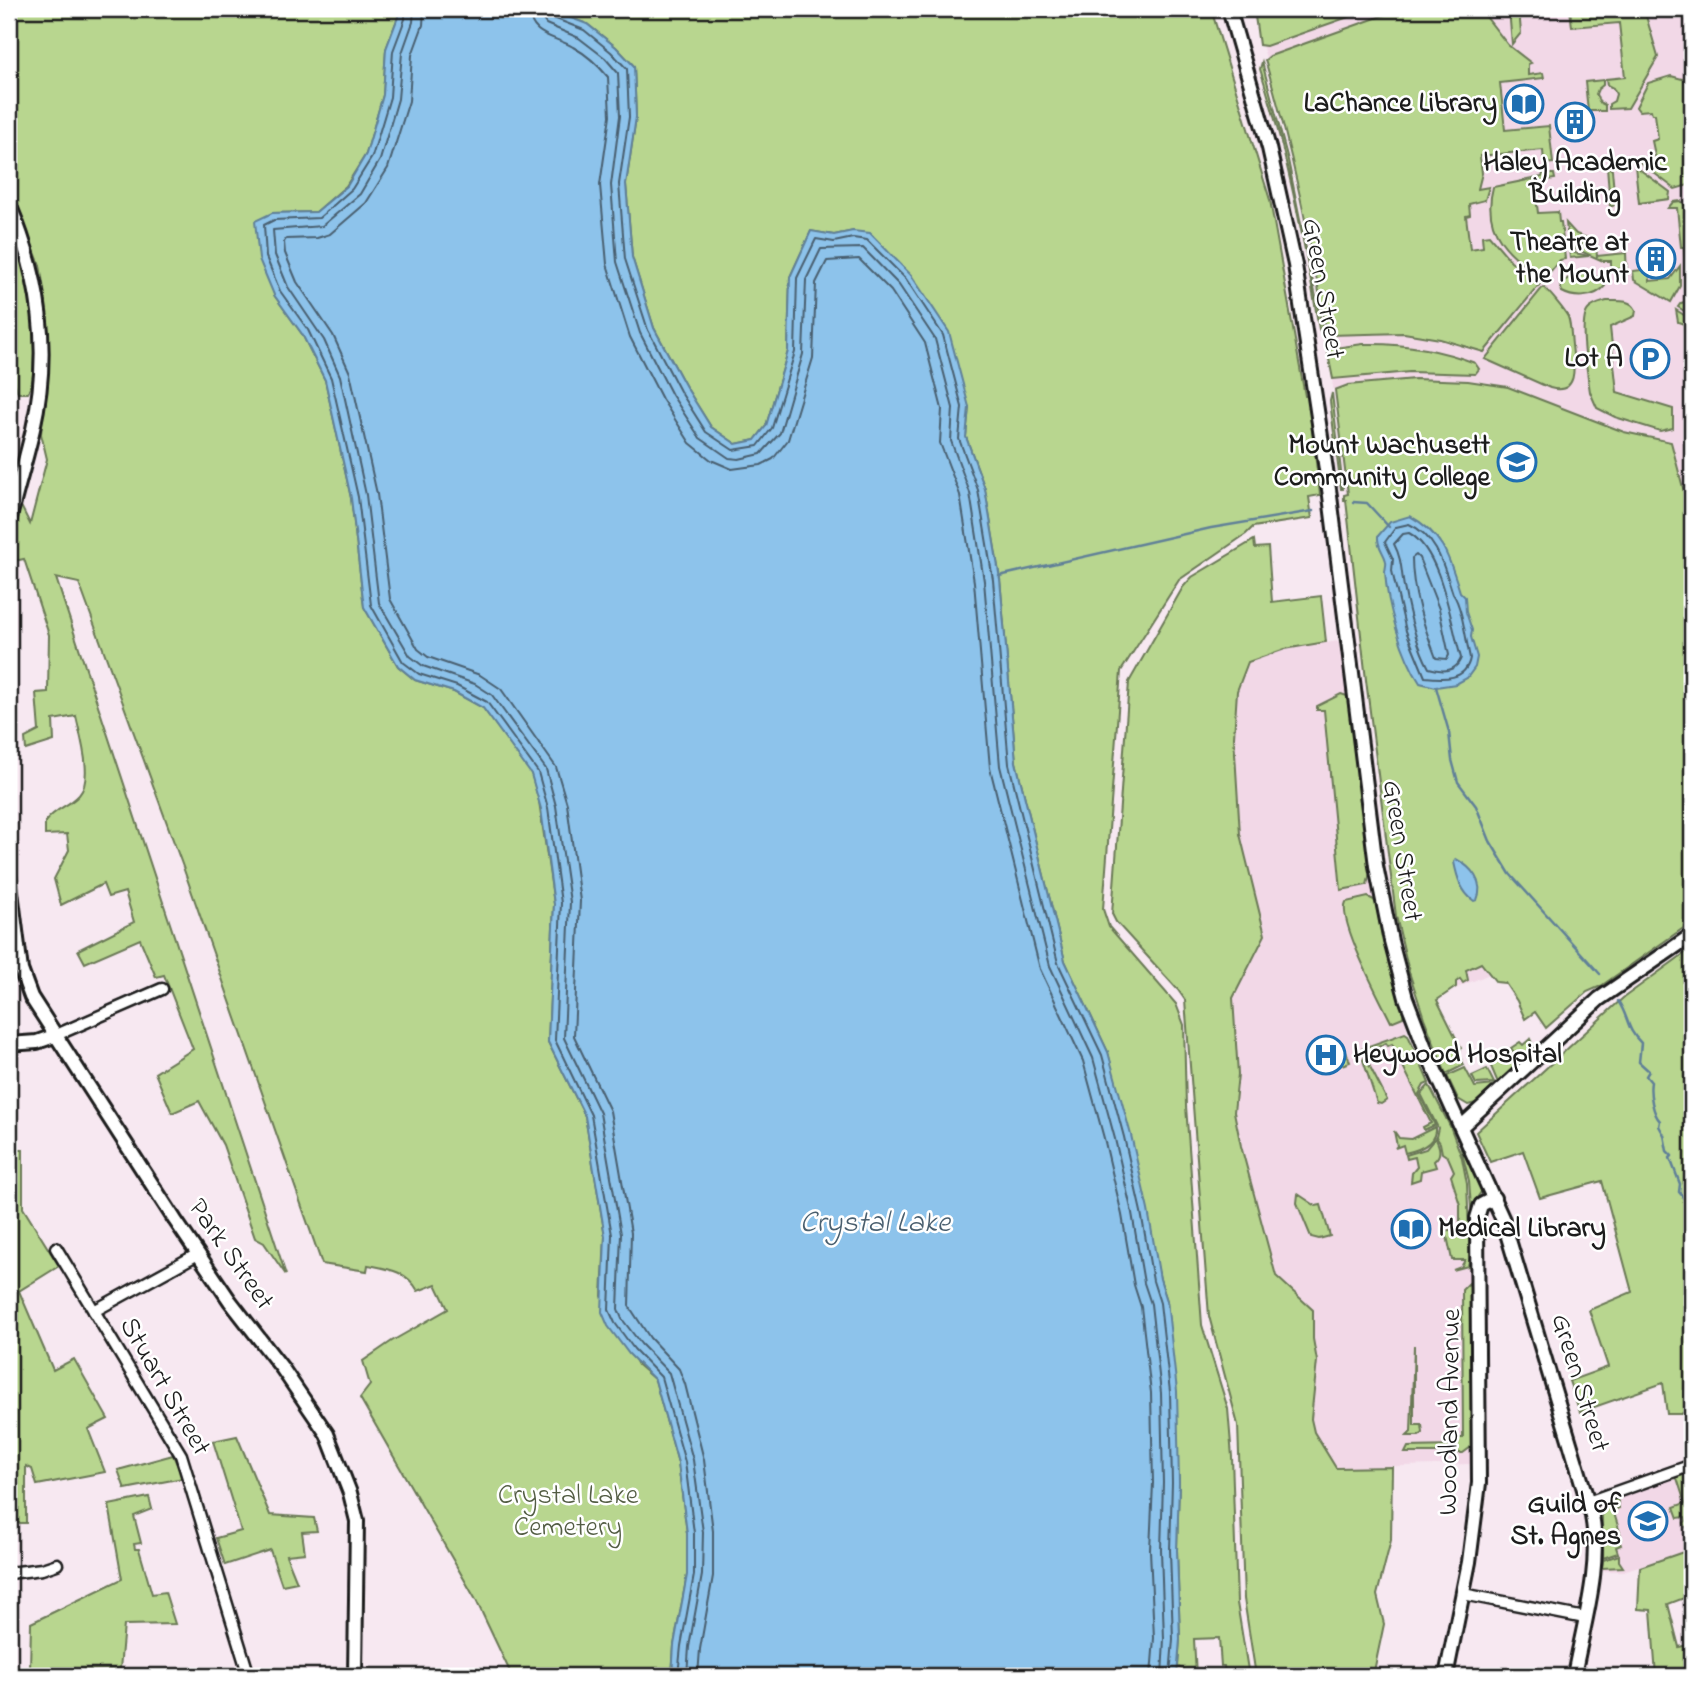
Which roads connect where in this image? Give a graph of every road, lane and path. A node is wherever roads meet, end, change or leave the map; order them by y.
1 (1229, 9) edge
2 (9, 204) edge
3 (9, 522) edge
4 (9, 876) edge
5 (1692, 935) edge
6 (162, 989) dead end
7 (54, 1036) junction
8 (9, 1044) edge
9 (1461, 1127) junction
10 (1494, 1198) junction
11 (56, 1248) dead end
12 (198, 1254) junction
13 (94, 1311) junction
14 (1692, 1465) edge
15 (1588, 1502) junction
16 (58, 1563) dead end
17 (9, 1573) edge
18 (1463, 1594) junction
19 (1585, 1618) junction
20 (250, 1676) edge
21 (355, 1676) edge
22 (1446, 1676) edge
23 (1574, 1676) edge

1 - 9 street, Green Street
2 - 3 street
4 - 7 street, Park Street
5 - 9 street
6 - 7 street
7 - 8 street
7 - 12 street, Park Street
9 - 10 street, Green Street
10 - 15 street, Green Street
10 - 18 street, Woodland Avenue
11 - 13 street, Stuart Street
12 - 13 street
12 - 21 street, Park Street
13 - 20 street, Stuart Street
14 - 15 street
15 - 19 street, Green Street
16 - 17 street
18 - 19 street
18 - 22 street, Woodland Avenue
19 - 23 street, Green Street

